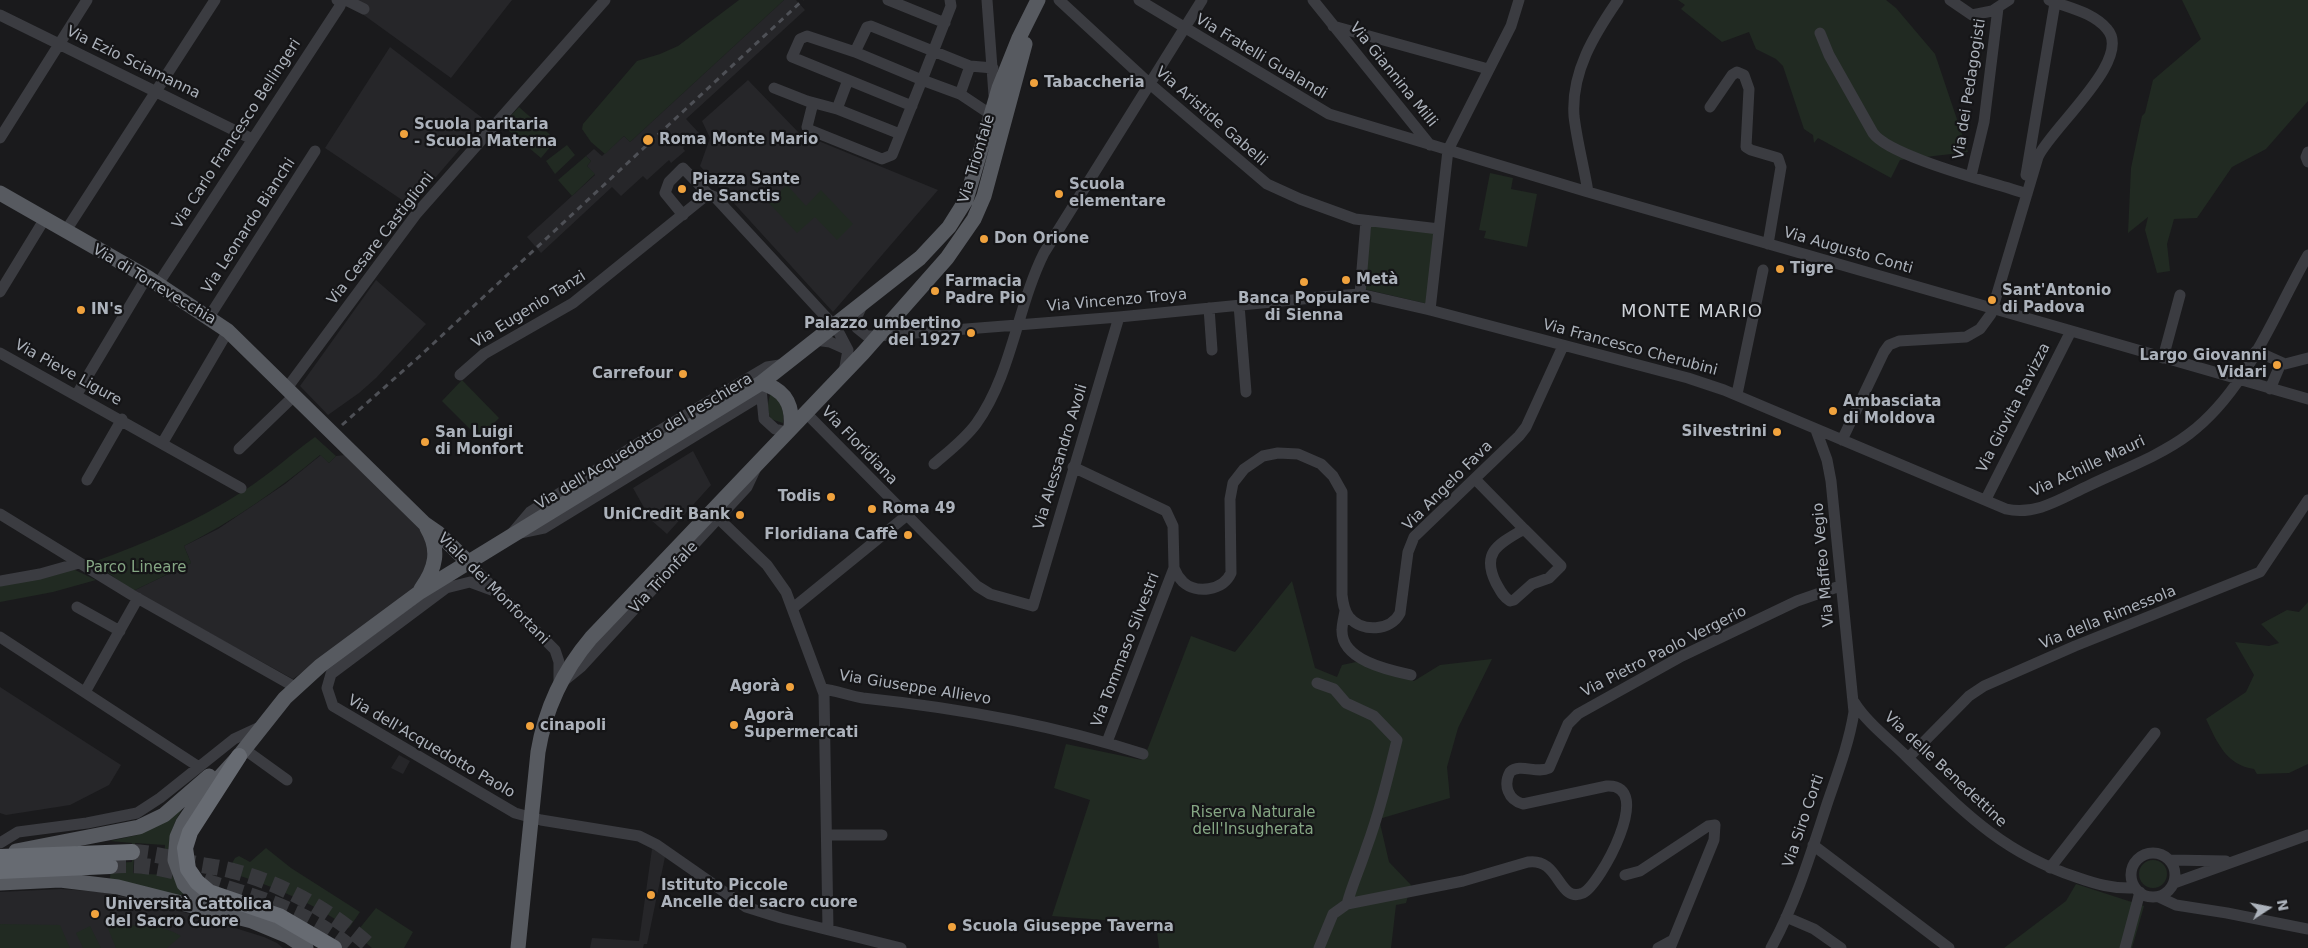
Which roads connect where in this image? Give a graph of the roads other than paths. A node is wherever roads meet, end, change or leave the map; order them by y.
1 (87, 0) edge
2 (215, 0) edge
3 (605, 0) edge
4 (888, 0) edge
5 (950, 0) edge
6 (987, 0) edge
7 (1038, 0) edge
8 (1059, 0) edge
9 (1139, 0) edge
10 (1202, 0) edge
11 (1519, 0) edge
12 (1618, 0) edge
13 (1950, 0) edge
14 (2009, 0) edge
15 (339, 1) edge
16 (1317, 1) edge
17 (2052, 1) edge
18 (1998, 8) junction
19 (364, 9) dead end
20 (0, 15) edge
21 (1028, 20) junction
22 (945, 23) junction
23 (1333, 26) junction
24 (1185, 28) junction
25 (1820, 33) dead end
26 (60, 44) junction
27 (934, 50) junction
28 (855, 52) junction
29 (970, 66) junction
30 (993, 68) junction
31 (1488, 69) junction
32 (848, 80) junction
33 (922, 80) junction
34 (1150, 84) junction
35 (774, 88) dead end
36 (156, 90) junction
37 (960, 94) junction
38 (813, 102) junction
39 (912, 106) junction
40 (1710, 107) dead end
41 (992, 108) junction
42 (837, 109) junction
43 (900, 134) junction
44 (0, 138) edge
45 (252, 139) junction
46 (1430, 145) junction
47 (1448, 150) junction
48 (315, 151) dead end
49 (2308, 152) edge
50 (2308, 162) edge
51 (1971, 176) junction
52 (1588, 192) junction
53 (0, 193) edge
54 (708, 194) junction
55 (2027, 194) junction
56 (683, 215) junction
57 (44, 220) junction
58 (1366, 221) junction
59 (1439, 229) junction
60 (65, 232) junction
61 (1768, 244) junction
62 (2308, 255) edge
63 (1763, 270) dead end
64 (152, 280) junction
65 (0, 292) edge
66 (1360, 294) junction
67 (2180, 295) dead end
68 (862, 305) junction
69 (1239, 305) junction
70 (1209, 308) junction
71 (1993, 309) junction
72 (1430, 310) junction
73 (209, 317) junction
74 (1118, 317) junction
75 (1018, 324) junction
76 (833, 325) junction
77 (228, 331) junction
78 (2071, 331) junction
79 (877, 336) junction
80 (815, 340) junction
81 (1563, 346) junction
82 (848, 350) junction
83 (1212, 350) dead end
84 (2256, 351) junction
85 (0, 353) edge
86 (2163, 358) junction
87 (2305, 360) edge
88 (2281, 363) junction
89 (786, 364) junction
90 (843, 374) junction
91 (460, 375) dead end
92 (2240, 380) junction
93 (761, 389) junction
94 (2270, 389) junction
95 (290, 392) junction
96 (1246, 392) dead end
97 (77, 394) junction
98 (1737, 394) junction
99 (2308, 399) edge
100 (805, 412) junction
101 (122, 419) junction
102 (789, 430) junction
103 (1816, 430) junction
104 (1842, 440) junction
105 (163, 442) junction
106 (344, 446) joint
107 (239, 449) dead end
108 (758, 462) junction
109 (934, 464) dead end
110 (1073, 466) junction
111 (87, 480) dead end
112 (1476, 480) junction
113 (241, 488) dead end
114 (1986, 499) junction
115 (2308, 500) edge
116 (0, 514) edge
117 (906, 516) junction
118 (718, 518) junction
119 (425, 524) junction
120 (1524, 529) junction
121 (511, 535) junction
122 (468, 562) junction
123 (79, 563) junction
124 (1174, 568) junction
125 (0, 580) edge
126 (1840, 586) junction
127 (420, 592) junction
128 (500, 593) junction
129 (138, 598) junction
130 (1033, 606) joint
131 (77, 607) dead end
132 (793, 608) junction
133 (1345, 610) junction
134 (120, 631) junction
135 (0, 637) edge
136 (367, 646) junction
137 (342, 650) junction
138 (1412, 675) dead end
139 (1317, 683) dead end
140 (558, 686) junction
141 (295, 687) junction
142 (822, 689) junction
143 (85, 692) junction
144 (1854, 700) junction
145 (262, 726) junction
146 (2155, 733) dead end
147 (1106, 742) junction
148 (242, 753) junction
149 (1143, 754) dead end
150 (1908, 758) junction
151 (199, 767) junction
152 (287, 780) dead end
153 (530, 818) junction
154 (827, 835) junction
155 (882, 835) dead end
156 (2308, 835) edge
157 (0, 843) edge
158 (1813, 845) junction
159 (132, 852) tunnel mouth
160 (0, 856) edge
161 (2245, 859) junction
162 (2171, 860) junction
163 (110, 866) tunnel mouth
164 (2050, 868) junction
165 (0, 871) edge
166 (1625, 875) dead end
167 (0, 883) edge
168 (2174, 883) junction
169 (2137, 890) junction
170 (2160, 897) junction
171 (1347, 904) junction
172 (223, 913) junction
173 (1786, 917) junction
174 (828, 929) junction
175 (2308, 929) edge
176 (1671, 944) edge
177 (1773, 947) edge
178 (306, 948) edge
179 (334, 948) edge
180 (518, 948) edge
181 (901, 948) edge
182 (1319, 948) edge
183 (1658, 948) edge
184 (1841, 948) edge
185 (1949, 948) edge
186 (2125, 948) edge

1 - 26 street
2 - 36 street
3 - 95 street, Via Cesare Castiglioni
4 - 22 street
5 - 22 street
6 - 30 street
7 - 21 main road, Via Trionfale
8 - 34 street, Via Aristide Gabelli
9 - 24 street, Via Fratelli Gualandi
10 - 24 street
11 - 31 street
12 - 52 street
13 - 18 street
14 - 18 street
15 - 19 street
15 - 45 street, Via Carlo Francesco Bellingeri
16 - 23 street, Via Giannina Milli
17 - 55 street
17 - 55 street
18 - 51 street, Via dei Pedagogisti
20 - 26 street, Via Ezio Sciamanna
21 - 41 main road, Via Trionfale
21 - 79 main road, Via Trionfale
22 - 27 street
23 - 31 street
23 - 46 street, Via Giannina Milli
24 - 34 street
24 - 46 street, Via Fratelli Gualandi
25 - 51 street
26 - 36 street, Via Ezio Sciamanna
26 - 44 street
27 - 28 street
27 - 29 street
27 - 33 street
28 - 32 street
28 - 33 street
29 - 30 street
29 - 37 street
30 - 41 street
31 - 47 street
32 - 39 street
32 - 42 street
33 - 37 street
33 - 39 street
34 - 58 street, Via Aristide Gabelli
34 - 75 street
35 - 38 street
36 - 45 street, Via Ezio Sciamanna
36 - 60 street
37 - 41 street
38 - 42 street
38 - 43 street
39 - 43 street
40 - 61 street
41 - 68 main road, Via Trionfale
42 - 43 street
45 - 64 street, Via Carlo Francesco Bellingeri
46 - 47 street, Via Fratelli Gualandi
47 - 52 street, Via Augusto Conti
47 - 59 street
48 - 73 street, Via Leonardo Bianchi
49 - 50 street
51 - 55 street
52 - 61 street, Via Augusto Conti
53 - 57 main road, Via di Torrevecchia
54 - 56 street
54 - 56 street
54 - 76 street
55 - 71 street
56 - 91 street, Via Eugenio Tanzi
57 - 60 main road, Via di Torrevecchia
57 - 65 street
58 - 59 street, Via Aristide Gabelli
58 - 66 street
59 - 72 street
60 - 64 main road, Via di Torrevecchia
61 - 71 street, Via Augusto Conti
62 - 84 street, Via Achille Mauri
63 - 98 street
64 - 73 main road, Via di Torrevecchia
64 - 97 street, Via Carlo Francesco Bellingeri
66 - 69 street, Via Vincenzo Troya
66 - 72 street, Via Francesco Cherubini
67 - 86 street
68 - 76 main road, Via dell'Acquedotto del Peschiera
68 - 79 street
69 - 70 street, Via Vincenzo Troya
69 - 96 street
70 - 74 street, Via Vincenzo Troya
70 - 83 street
71 - 78 street, Via Augusto Conti
71 - 104 street
72 - 81 street, Via Francesco Cherubini
73 - 77 main road, Via di Torrevecchia
74 - 75 street, Via Vincenzo Troya
74 - 110 street, Via Alessandro Avoli
75 - 79 street, Via Vincenzo Troya
75 - 109 street
76 - 80 main road, Via dell'Acquedotto del Peschiera
76 - 82 street
77 - 95 main road, Via di Torrevecchia
77 - 105 street
78 - 86 street, Via Augusto Conti
78 - 114 street, Via Giovita Ravizza
79 - 90 main road, Via Trionfale
80 - 82 street
80 - 89 main road, Via dell'Acquedotto del Peschiera
81 - 98 street, Via Francesco Cherubini
81 - 112 street, Via Angelo Fava
82 - 90 street
84 - 88 street
84 - 92 street, Via Achille Mauri
85 - 97 street, Via Pieve Ligure
86 - 92 street, Via Augusto Conti
87 - 88 street
88 - 94 street
89 - 93 main road, Via dell'Acquedotto del Peschiera
89 - 121 street, Via dell'Acquedotto del Peschiera
90 - 100 main road, Via Trionfale
92 - 94 street, Via Augusto Conti
92 - 114 street, Via Achille Mauri
93 - 102 street
93 - 102 main road
93 - 121 main road, Via dell'Acquedotto del Peschiera
94 - 99 street
95 - 106 main road, Via di Torrevecchia
95 - 107 street
97 - 101 street, Via Pieve Ligure
98 - 103 street, Via Francesco Cherubini
100 - 102 main road, Via Trionfale
100 - 117 street, Via Floridiana
101 - 105 street, Via Pieve Ligure
101 - 111 street, Via Pieve Ligure
102 - 108 main road, Via Trionfale
103 - 104 street, Via Achille Mauri
103 - 126 street, Via Maffeo Vegio
104 - 114 street, Via Achille Mauri
105 - 113 street, Via Pieve Ligure
106 - 119 main road, Viale dei Monfortani
108 - 118 street, Via Trionfale
108 - 140 main road, Via Trionfale
110 - 124 street
110 - 130 street, Via Alessandro Avoli
112 - 120 street
112 - 133 street, Via Angelo Fava
115 - 150 street, Via della Rimessola
116 - 123 street
117 - 130 street, Via Floridiana
117 - 132 street
118 - 132 street, Via Giuseppe Allievo
118 - 140 street, Via Trionfale
119 - 122 main road, Viale dei Monfortani
119 - 127 main road, Viale dei Monfortani
120 - 120 street
121 - 122 main road, Via dell'Acquedotto del Peschiera
122 - 127 main road, Via dell'Acquedotto del Peschiera
122 - 128 street, Viale dei Monfortani
123 - 125 street
123 - 129 street
124 - 133 street
124 - 147 street, Via Tommaso Silvestri
126 - 144 street, Via Maffeo Vegio
126 - 171 street, Via Pietro Paolo Vergerio
127 - 137 main road, Via dell'Acquedotto del Peschiera
128 - 136 street
128 - 140 street, Viale dei Monfortani
129 - 134 street
129 - 141 street
131 - 134 street
132 - 142 street, Via Giuseppe Allievo
133 - 138 street
134 - 143 street
135 - 143 street
136 - 137 street
136 - 153 street, Via dell'Acquedotto Paolo
137 - 141 main road, Via dell'Acquedotto del Peschiera
139 - 171 street
140 - 153 main road, Via Trionfale
141 - 145 main road, Via dell'Acquedotto del Peschiera
142 - 147 street, Via Giuseppe Allievo
142 - 154 street
143 - 151 street
144 - 150 street, Via delle Benedettine
144 - 158 street, Via Siro Corti
145 - 148 main road, Via dell'Acquedotto del Peschiera
145 - 151 street
146 - 164 street
147 - 149 street, Via Giuseppe Allievo
148 - 152 street
148 - 160 main road
148 - 172 main road, Via dell'Acquedotto del Peschiera
148 - 179 highway
150 - 164 street, Via delle Benedettine
151 - 157 street
153 - 174 street, Via dell'Acquedotto Paolo
153 - 180 main road, Via Trionfale
154 - 155 street
154 - 174 street
156 - 161 street
158 - 173 street, Via Siro Corti
158 - 185 street
159 - 160 highway
161 - 162 street
161 - 168 street
162 - 168 street
162 - 169 street
163 - 165 highway
164 - 169 street, Via delle Benedettine
166 - 176 street
167 - 172 main road
168 - 170 street
169 - 170 street
169 - 186 street
170 - 175 street
171 - 182 street
172 - 178 main road
173 - 177 street, Via Siro Corti
173 - 184 street
174 - 181 street, Via dell'Acquedotto Paolo
176 - 183 street

